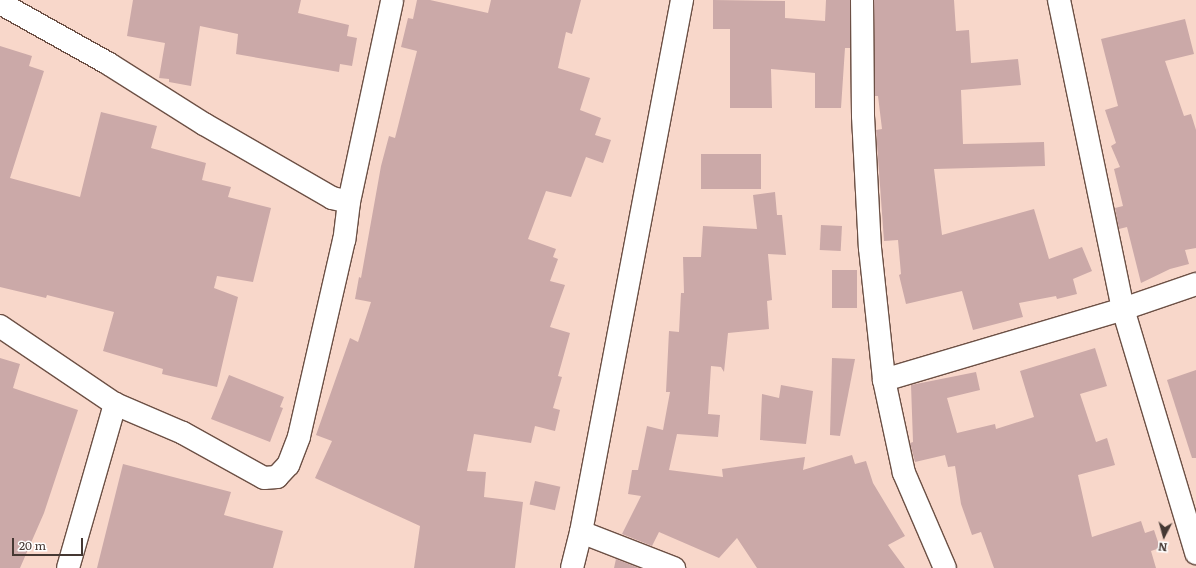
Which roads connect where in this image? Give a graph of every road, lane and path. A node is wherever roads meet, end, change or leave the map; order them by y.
1 (682, 0) edge
2 (862, 0) edge
3 (1059, 0) edge
4 (0, 2) edge
5 (392, 2) dead end
6 (349, 202) junction
7 (1196, 284) edge
8 (1123, 309) junction
9 (0, 326) edge
10 (884, 380) junction
11 (115, 404) junction
12 (581, 532) junction
13 (1196, 553) edge
14 (68, 568) edge
15 (572, 568) edge
16 (674, 568) edge
17 (945, 568) edge

1 - 12 street
2 - 10 street
3 - 8 street
4 - 6 street
5 - 6 street
6 - 11 street
7 - 8 street
8 - 10 street
8 - 13 street
9 - 11 street
10 - 17 street
11 - 14 street
12 - 15 street
12 - 16 street

